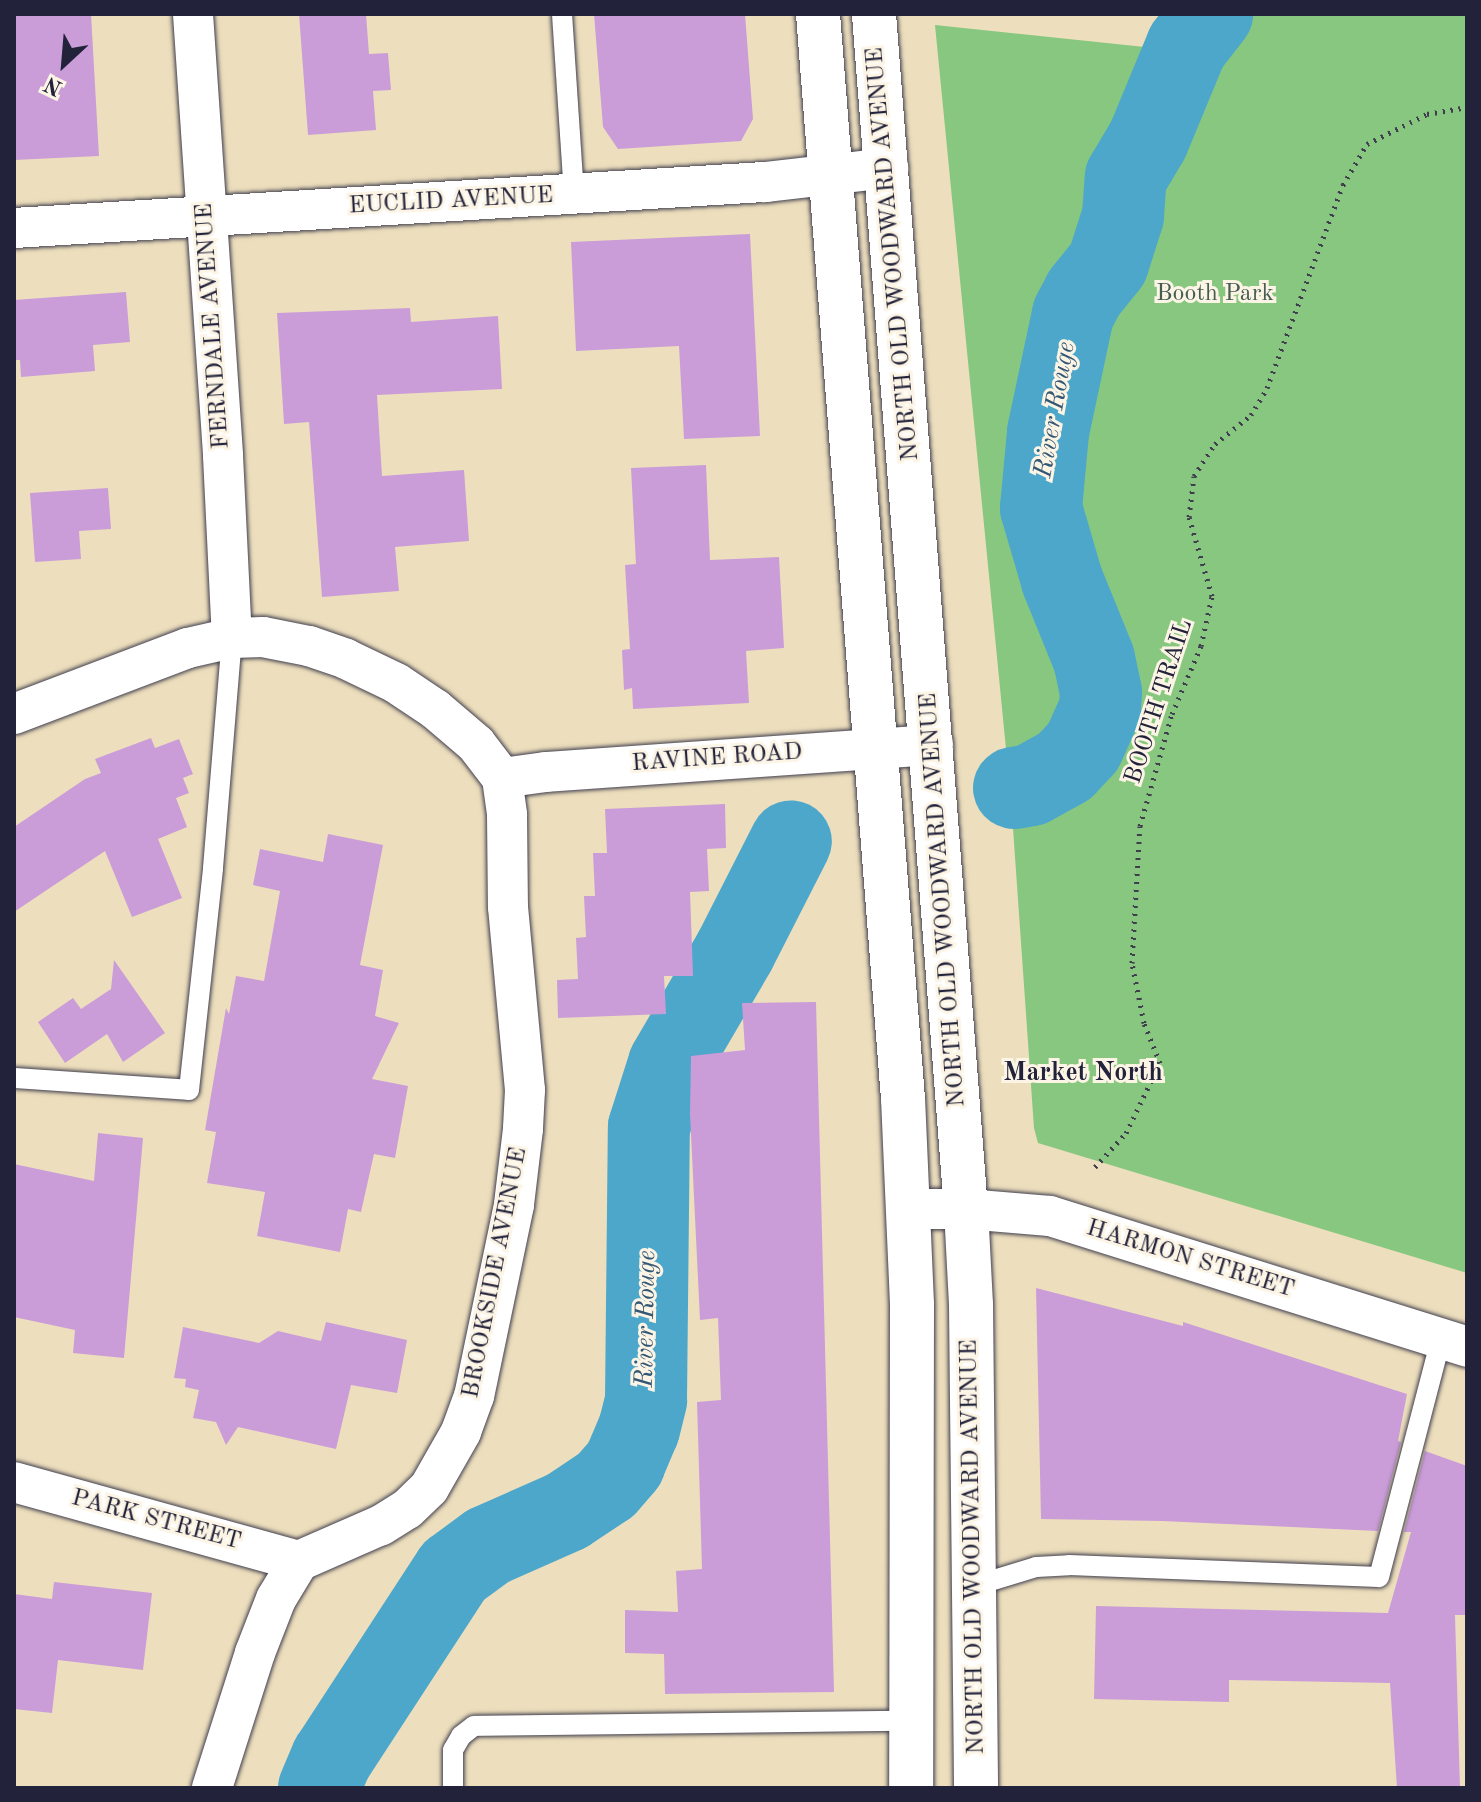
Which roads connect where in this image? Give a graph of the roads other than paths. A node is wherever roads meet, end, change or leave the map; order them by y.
1 (193, 14) edge
2 (562, 14) edge
3 (818, 14) edge
4 (874, 14) edge
5 (888, 168) junction
6 (830, 172) junction
7 (574, 194) junction
8 (205, 216) junction
9 (14, 228) edge
10 (880, 487) junction
11 (232, 638) junction
12 (14, 714) edge
13 (933, 745) junction
14 (877, 749) junction
15 (502, 778) junction
16 (14, 1078) edge
17 (907, 1209) junction
18 (966, 1209) junction
19 (1454, 1343) edge
20 (14, 1482) edge
21 (299, 1561) junction
22 (974, 1586) junction
23 (912, 1721) junction
24 (212, 1788) edge
25 (453, 1788) edge
26 (911, 1788) edge
27 (976, 1788) edge

1 - 8 street, FERNDALE AVENUE
2 - 7 lane
3 - 6 street, NORTH OLD WOODWARD AVENUE
4 - 5 street, NORTH OLD WOODWARD AVENUE
5 - 6 street, EUCLID AVENUE
5 - 10 street, NORTH OLD WOODWARD AVENUE
6 - 7 street, EUCLID AVENUE
6 - 10 street, NORTH OLD WOODWARD AVENUE
7 - 8 street, EUCLID AVENUE
8 - 9 street, EUCLID AVENUE
8 - 11 street, FERNDALE AVENUE
10 - 13 street, NORTH OLD WOODWARD AVENUE
10 - 14 street, NORTH OLD WOODWARD AVENUE
11 - 12 street
11 - 15 street
11 - 16 lane
13 - 14 street, RAVINE ROAD
13 - 18 street, NORTH OLD WOODWARD AVENUE
14 - 15 street, RAVINE ROAD
14 - 17 street, NORTH OLD WOODWARD AVENUE
15 - 21 street, BROOKSIDE AVENUE
17 - 18 street, HARMON STREET
17 - 23 street, NORTH OLD WOODWARD AVENUE
18 - 19 street, HARMON STREET
18 - 22 street, NORTH OLD WOODWARD AVENUE
19 - 22 lane
20 - 21 street, PARK STREET
21 - 24 street
22 - 27 street, NORTH OLD WOODWARD AVENUE
23 - 25 lane
23 - 26 street, NORTH OLD WOODWARD AVENUE

